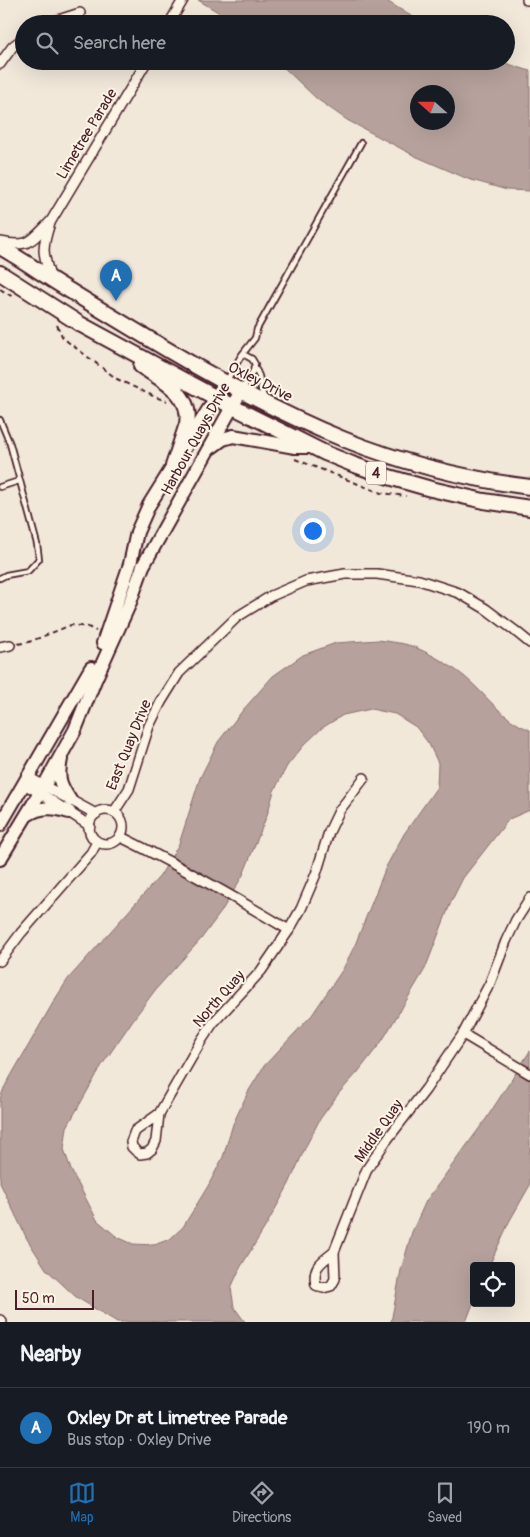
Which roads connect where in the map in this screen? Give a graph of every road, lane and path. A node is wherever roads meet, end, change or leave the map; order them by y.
1 (183, 0) edge
2 (80, 13) dead end
3 (74, 15) edge
4 (174, 15) edge
5 (15, 45) edge
6 (0, 64) edge
7 (142, 70) edge
8 (361, 143) dead end
9 (51, 221) junction
10 (0, 242) edge
11 (0, 247) edge
12 (0, 274) edge
13 (51, 280) junction
14 (80, 324) junction
15 (243, 354) junction
16 (254, 367) junction
17 (225, 383) junction
18 (241, 391) junction
19 (216, 398) junction
20 (269, 405) junction
21 (233, 407) junction
22 (0, 420) edge
23 (312, 447) junction
24 (210, 449) junction
25 (173, 466) junction
26 (19, 481) junction
27 (0, 487) edge
28 (530, 487) edge
29 (530, 508) edge
30 (0, 578) edge
31 (100, 632) dead end
32 (530, 643) edge
33 (10, 645) joint
34 (0, 646) edge
35 (63, 752) junction
36 (364, 778) dead end
37 (26, 781) junction
38 (42, 790) junction
39 (70, 806) junction
40 (114, 812) junction
41 (96, 814) junction
42 (27, 815) junction
43 (0, 826) edge
44 (90, 826) junction
45 (121, 837) junction
46 (97, 842) junction
47 (0, 859) edge
48 (530, 898) edge
49 (289, 930) junction
50 (0, 961) edge
51 (463, 1034) junction
52 (530, 1074) edge
53 (159, 1114) dead end
54 (334, 1252) dead end

1 - 4 street
2 - 3 street
5 - 6 street
7 - 9 street, Limetree Parade
8 - 15 lane, Harbour Quays Drive
9 - 10 street, Limetree Parade
9 - 13 street, Limetree Parade
11 - 13 main road, Oxley Drive / 4
12 - 14 main road, 4
13 - 17 main road, Oxley Drive / 4
14 - 19 main road, 4
14 - 25 main road
15 - 16 lane
15 - 17 lane, Harbour Quays Drive
16 - 18 lane, Harbour Quays Drive
16 - 20 lane
17 - 18 main road, Oxley Drive / 4
17 - 19 street, Harbour Quays Drive
18 - 20 main road, Oxley Drive / 4
18 - 21 street, Harbour Quays Drive
19 - 21 main road, 4
19 - 25 street, Harbour Quays Drive
20 - 28 main road, Oxley Drive / 4
21 - 23 main road, 4
21 - 24 street, Harbour Quays Drive
22 - 26 lane
23 - 24 street
23 - 29 main road, 4
24 - 35 street, Harbour Quays Drive
25 - 37 street, Harbour Quays Drive
26 - 27 lane
26 - 30 lane
31 - 33 path
32 - 40 street, East Quay Drive
33 - 34 street
35 - 38 street, Harbour Quays Drive
35 - 39 street
36 - 49 street, North Quay
37 - 38 street
37 - 43 street, Harbour Quays Drive
38 - 39 street
38 - 42 street, Harbour Quays Drive
39 - 41 street
39 - 42 street
39 - 44 street
40 - 41 street
40 - 45 street
41 - 44 street
42 - 47 street, Harbour Quays Drive
44 - 46 street
45 - 46 street
45 - 49 street
46 - 50 street
48 - 51 street, Middle Quay
49 - 53 street, North Quay
51 - 52 street
51 - 54 street, Middle Quay

